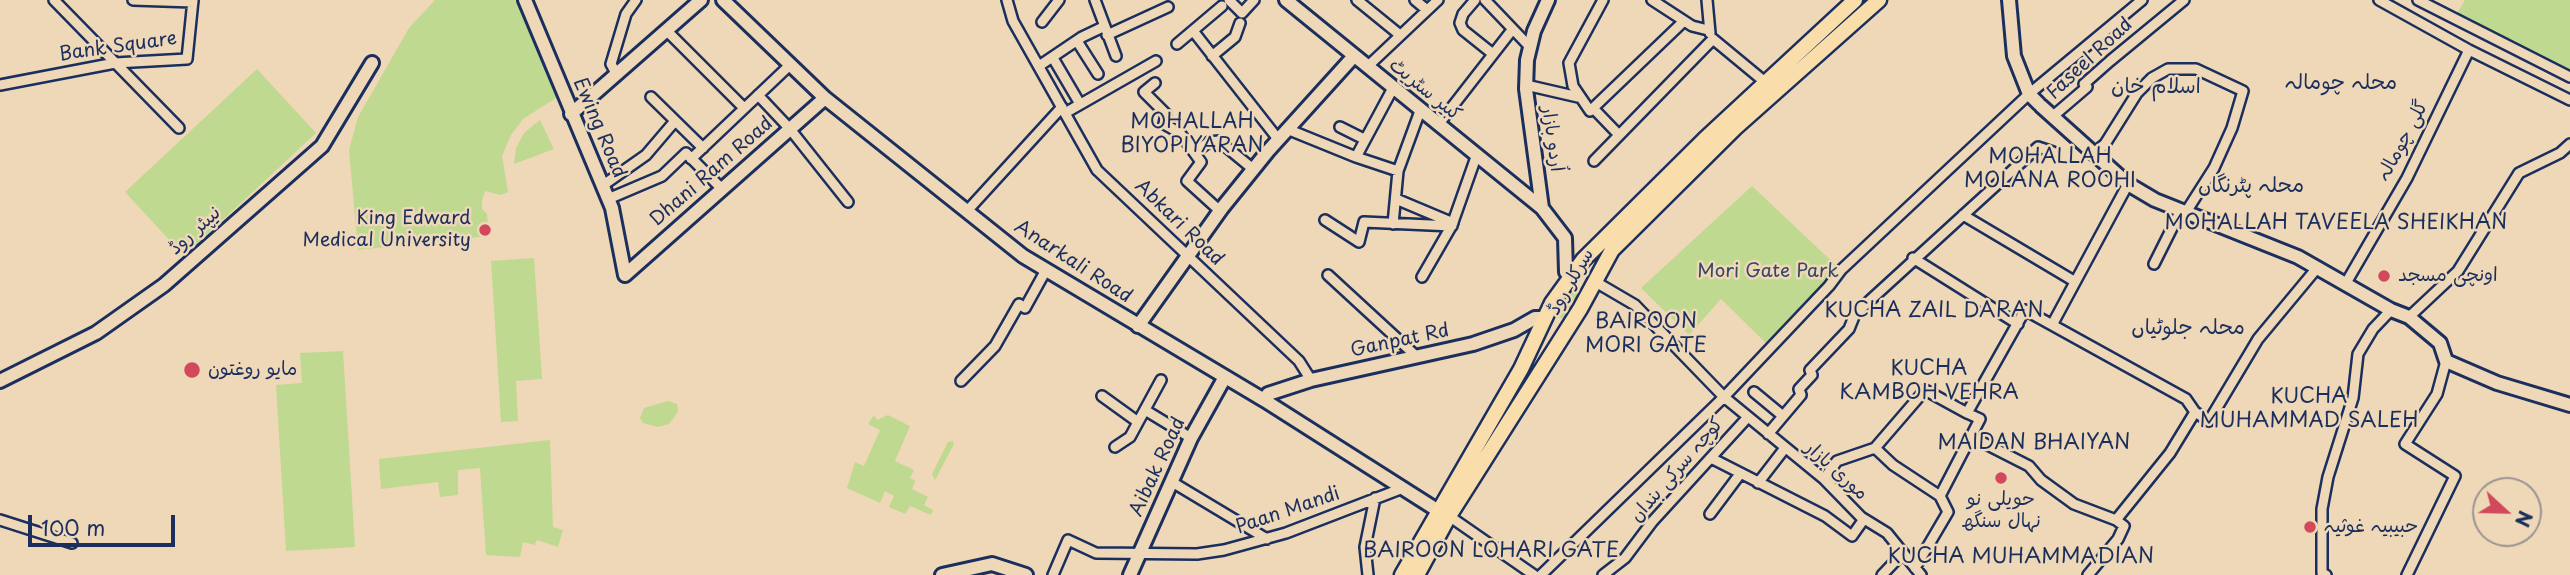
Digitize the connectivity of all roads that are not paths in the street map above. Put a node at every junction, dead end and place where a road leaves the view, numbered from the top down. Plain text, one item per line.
1 (54, 0) edge
2 (133, 0) edge
3 (525, 0) edge
4 (636, 0) edge
5 (701, 0) edge
6 (723, 0) edge
7 (1007, 0) edge
8 (1059, 0) edge
9 (1095, 0) edge
10 (1254, 0) edge
11 (1286, 0) edge
12 (1357, 0) edge
13 (1415, 0) edge
14 (1438, 0) edge
15 (1475, 0) edge
16 (1485, 0) edge
17 (1548, 0) edge
18 (1603, 0) edge
19 (1652, 0) edge
20 (1707, 0) edge
21 (1855, 0) edge
22 (1879, 0) edge
23 (2009, 0) edge
24 (2143, 0) edge
25 (2184, 0) edge
26 (2379, 0) edge
27 (2418, 0) edge
28 (193, 1) edge
29 (1226, 3) edge
30 (1168, 6) dead end
31 (1427, 10) junction
32 (1684, 21) junction
33 (1042, 22) dead end
34 (1240, 23) dead end
35 (1511, 30) junction
36 (667, 31) junction
37 (1105, 31) junction
38 (1194, 32) junction
39 (1710, 35) junction
40 (1401, 36) junction
41 (1077, 41) junction
42 (1177, 44) dead end
43 (1530, 47) junction
44 (2469, 50) junction
45 (1493, 54) junction
46 (1116, 56) dead end
47 (1212, 56) junction
48 (1354, 56) junction
49 (1053, 58) junction
50 (1156, 61) dead end
51 (115, 63) junction
52 (372, 63) dead end
53 (791, 64) junction
54 (1039, 66) junction
55 (1367, 67) junction
56 (1098, 74) dead end
57 (617, 75) junction
58 (2570, 77) edge
59 (1765, 82) junction
60 (1155, 83) dead end
61 (0, 85) edge
62 (1526, 85) junction
63 (1393, 88) junction
64 (2029, 94) junction
65 (758, 95) junction
66 (650, 97) dead end
67 (1578, 97) junction
68 (825, 98) junction
69 (2570, 100) edge
70 (1080, 104) junction
71 (744, 108) junction
72 (1593, 108) junction
73 (1063, 110) junction
74 (1420, 111) junction
75 (571, 114) junction
76 (2052, 117) junction
77 (675, 121) junction
78 (1437, 125) junction
79 (1340, 127) dead end
80 (179, 128) dead end
81 (790, 129) junction
82 (1287, 129) junction
83 (1619, 135) junction
84 (1278, 139) junction
85 (1364, 139) junction
86 (2570, 144) edge
87 (703, 148) junction
88 (1195, 152) junction
89 (2053, 152) dead end
90 (2093, 154) junction
91 (1356, 157) junction
92 (1476, 157) junction
93 (691, 159) junction
94 (1594, 160) dead end
95 (1253, 169) junction
96 (1398, 171) junction
97 (2128, 184) junction
98 (602, 186) junction
99 (722, 189) junction
100 (1396, 199) junction
101 (608, 200) junction
102 (848, 202) dead end
103 (1542, 208) junction
104 (967, 211) junction
105 (1220, 211) junction
106 (2183, 211) junction
107 (1963, 215) junction
108 (1325, 220) dead end
109 (1393, 223) junction
110 (1452, 224) junction
111 (1189, 257) junction
112 (1913, 258) junction
113 (2154, 264) dead end
114 (2317, 268) junction
115 (1046, 270) junction
116 (625, 275) joint
117 (1328, 275) dead end
118 (1422, 277) dead end
119 (1570, 277) junction
120 (2074, 281) junction
121 (2346, 283) junction
122 (1592, 285) junction
123 (2390, 310) junction
124 (2409, 317) junction
125 (1545, 318) junction
126 (2018, 324) junction
127 (2052, 325) junction
128 (1138, 326) junction
129 (1569, 326) junction
130 (1416, 356) junction
131 (2446, 361) junction
132 (1225, 377) junction
133 (1161, 380) dead end
134 (1311, 380) junction
135 (0, 381) edge
136 (961, 381) dead end
137 (1754, 392) dead end
138 (1102, 396) dead end
139 (1724, 397) junction
140 (1264, 400) junction
141 (2570, 405) edge
142 (1144, 410) junction
143 (2195, 412) junction
144 (1967, 413) junction
145 (1783, 416) junction
146 (1748, 417) junction
147 (1138, 422) junction
148 (1768, 434) junction
149 (1969, 436) junction
150 (1191, 438) junction
151 (1115, 447) dead end
152 (1875, 447) junction
153 (1785, 448) junction
154 (1711, 458) junction
155 (1740, 474) junction
156 (1824, 479) junction
157 (1172, 482) junction
158 (1758, 483) junction
159 (1403, 488) junction
160 (1940, 496) junction
161 (1375, 498) junction
162 (1443, 513) junction
163 (1710, 514) dead end
164 (1864, 519) junction
165 (0, 520) edge
166 (2116, 520) junction
167 (1267, 539) junction
168 (72, 543) dead end
169 (1903, 553) junction
170 (1139, 554) junction
171 (1918, 571) edge
172 (942, 575) edge
173 (1026, 575) edge
174 (1053, 575) edge
175 (1130, 575) edge
176 (1368, 575) edge
177 (1402, 575) edge
178 (1417, 575) edge
179 (1534, 575) edge
180 (1541, 575) edge
181 (1604, 575) edge
182 (1882, 575) edge
183 (2088, 575) edge
184 (2326, 575) edge
185 (2407, 575) edge

1 - 51 street
2 - 28 street
3 - 75 street, Ewing Road
4 - 57 street
5 - 36 street
6 - 53 street, Anarkali Road
7 - 54 street, Abkari Road
8 - 33 street
9 - 37 street
10 - 29 street
11 - 48 street, کبیر سٹریٹ
12 - 40 street
13 - 31 street
14 - 31 street
15 - 45 street
16 - 35 street
17 - 43 street, اُردو بازار
18 - 67 street
19 - 32 street
20 - 39 street
21 - 59 main road, سرکلر روڈ
22 - 122 main road, سرکلر روڈ
23 - 64 street
24 - 64 street
25 - 76 street, Faseel Road
26 - 44 street
27 - 58 street
28 - 51 street, Bank Square
29 - 38 street
30 - 37 street
31 - 40 street
32 - 39 street
32 - 72 street
34 - 47 street
35 - 43 street
35 - 45 street
36 - 57 street
36 - 71 street
37 - 41 street
37 - 46 street
38 - 42 street
38 - 47 street
39 - 59 street
39 - 83 street
40 - 55 street
41 - 49 street
41 - 56 street
43 - 62 street, اُردو بازار
44 - 69 street
44 - 121 street, گلی چومالہ
45 - 78 street
47 - 84 street
48 - 55 street, کبیر سٹریٹ
48 - 82 street
49 - 54 street
49 - 70 street
50 - 70 street
51 - 61 street, Bank Square
51 - 80 street
52 - 135 street, نیپئر روڈ
53 - 65 street
53 - 68 street, Anarkali Road
54 - 73 street, Abkari Road
55 - 63 street, کبیر سٹریٹ
57 - 75 street
59 - 119 main road, سرکلر روڈ
60 - 88 street
62 - 67 street
62 - 103 street, اُردو بازار
63 - 74 street, کبیر سٹریٹ
63 - 85 street
64 - 76 street
64 - 139 street
65 - 71 street
65 - 81 street
66 - 77 street
67 - 72 street
68 - 81 street, Dhani Ram Road
68 - 104 street, Anarkali Road
70 - 73 street
71 - 87 street
72 - 83 street
73 - 104 street
73 - 111 street, Abkari Road
74 - 78 street, کبیر سٹریٹ
74 - 96 street
75 - 98 street, Ewing Road
76 - 90 street
77 - 87 street
77 - 98 street
78 - 92 street, کبیر سٹریٹ
79 - 85 street
81 - 99 street, Dhani Ram Road
81 - 102 street
82 - 84 street
82 - 91 street
83 - 94 street
84 - 95 street
85 - 91 street
86 - 124 street
87 - 93 street
88 - 95 street
88 - 105 street
89 - 107 street
90 - 97 street
90 - 106 street
91 - 96 street
92 - 103 street, کبیر سٹریٹ
92 - 110 street
93 - 99 street
93 - 101 street
95 - 105 street
96 - 100 street
97 - 106 street
97 - 120 street
98 - 101 street, Ewing Road
99 - 116 street, Dhani Ram Road
100 - 109 street
100 - 110 street
101 - 116 street, Ewing Road
103 - 119 street
104 - 115 street, Anarkali Road
105 - 111 street
106 - 113 street
106 - 114 street
107 - 112 street
107 - 120 street
108 - 109 street
109 - 110 street
110 - 118 street
111 - 128 street
111 - 134 street, Abkari Road
112 - 126 street
112 - 145 street
114 - 121 street
114 - 143 street
115 - 128 street, Anarkali Road
115 - 136 street
117 - 130 street
119 - 122 main road
119 - 125 main road, سرکلر روڈ
120 - 127 street
121 - 123 street
122 - 129 main road, سرکلر روڈ
122 - 139 street, موری بازار
123 - 124 street
123 - 184 street
124 - 131 street
125 - 129 main road
125 - 130 street, Ganpat Rd
125 - 162 main road, سرکلر روڈ
126 - 127 street
126 - 144 street
127 - 143 street
128 - 132 street, Anarkali Road
129 - 162 main road, سرکلر روڈ
130 - 134 street, Ganpat Rd
131 - 141 street
131 - 185 street
132 - 140 street, Anarkali Road
132 - 150 street, Aibak Road
133 - 142 street
134 - 140 street, Ganpat Rd
137 - 145 street
138 - 147 street
139 - 146 street, موری بازار
139 - 180 street
140 - 159 street, Anarkali Road
142 - 147 street
142 - 150 street
143 - 166 street
144 - 149 street
144 - 152 street
145 - 148 street
146 - 148 street, موری بازار
146 - 154 street, کوچہ سرکی بنداں
147 - 151 street
148 - 153 street, موری بازار
149 - 160 street
149 - 166 street
150 - 157 street, Aibak Road
152 - 156 street
152 - 160 street
153 - 156 street, موری بازار
153 - 158 street
154 - 155 street
154 - 181 street, کوچہ سرکی بنداں
155 - 158 street
155 - 163 street
156 - 164 street, موری بازار
157 - 167 street
157 - 170 street, Aibak Road
158 - 164 street
159 - 161 street, Paan Mandi
159 - 162 street, Anarkali Road
160 - 171 street
161 - 167 street, Paan Mandi
161 - 176 street
162 - 177 main road, سرکلر روڈ
162 - 178 main road, سرکلر روڈ
162 - 179 street
164 - 169 street, موری بازار
165 - 168 street
166 - 183 street
167 - 170 street, Paan Mandi
169 - 171 street, موری بازار
169 - 182 street
170 - 174 street, Paan Mandi
170 - 175 street, Aibak Road
172 - 173 street

